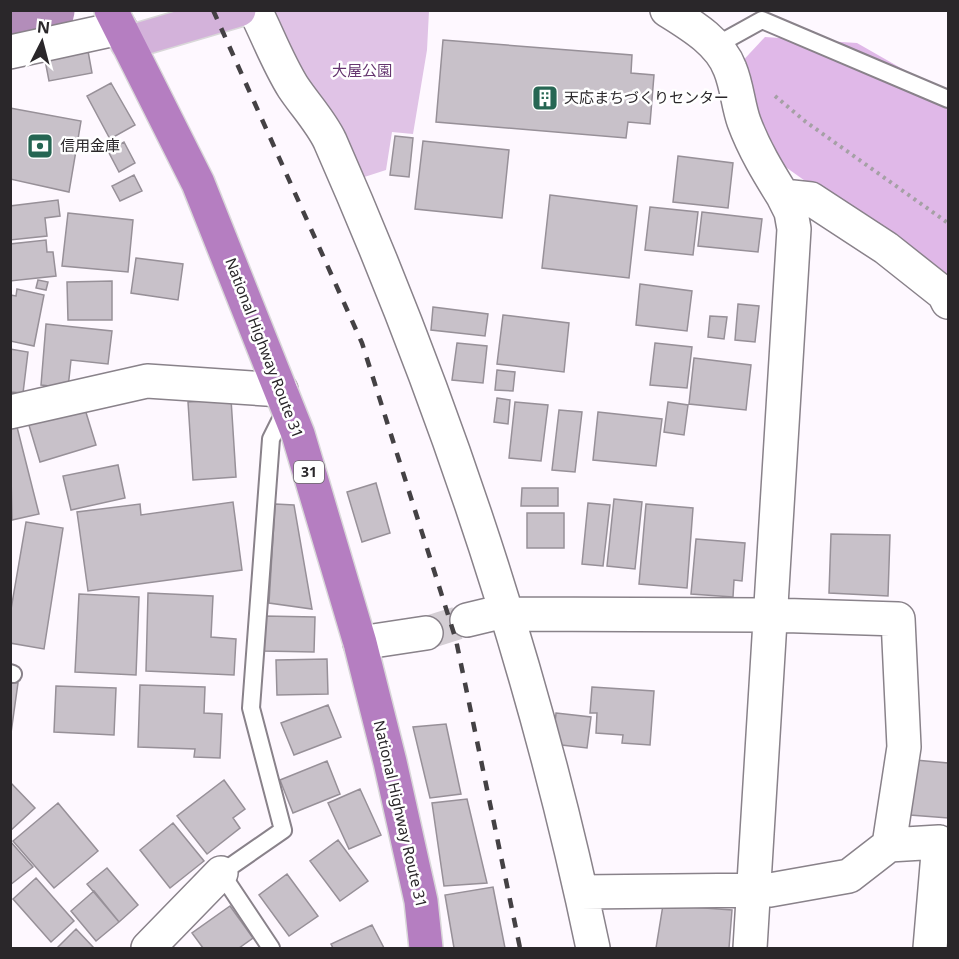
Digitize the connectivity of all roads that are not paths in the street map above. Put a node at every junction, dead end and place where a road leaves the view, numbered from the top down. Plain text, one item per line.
1 (238, 10) edge
2 (255, 10) edge
3 (667, 10) edge
4 (118, 26) edge
5 (715, 46) junction
6 (10, 52) edge
7 (948, 99) edge
8 (783, 196) junction
9 (948, 302) edge
10 (284, 399) junction
11 (10, 411) edge
12 (507, 614) junction
13 (770, 615) junction
14 (467, 620) tunnel mouth
15 (426, 633) tunnel mouth
16 (360, 643) junction
17 (889, 845) junction
18 (944, 845) edge
19 (220, 873) junction
20 (753, 891) junction
21 (581, 892) junction
22 (148, 948) edge
23 (271, 948) edge
24 (426, 948) edge
25 (593, 948) edge
26 (750, 948) edge
27 (930, 948) edge

1 - 4 main road
2 - 12 street
3 - 5 street
4 - 6 street
4 - 10 highway, National Highway Route 31 / 31
5 - 7 lane
5 - 8 street
8 - 9 street
8 - 13 street
10 - 11 street
10 - 16 highway, National Highway Route 31 / 31
10 - 19 lane
12 - 13 street
12 - 14 street
12 - 21 street
13 - 17 street
13 - 20 street
15 - 16 street
16 - 24 highway, National Highway Route 31 / 31
17 - 18 street
17 - 20 street
18 - 27 street
19 - 22 street
19 - 23 lane
20 - 21 street
20 - 26 street
21 - 25 street

